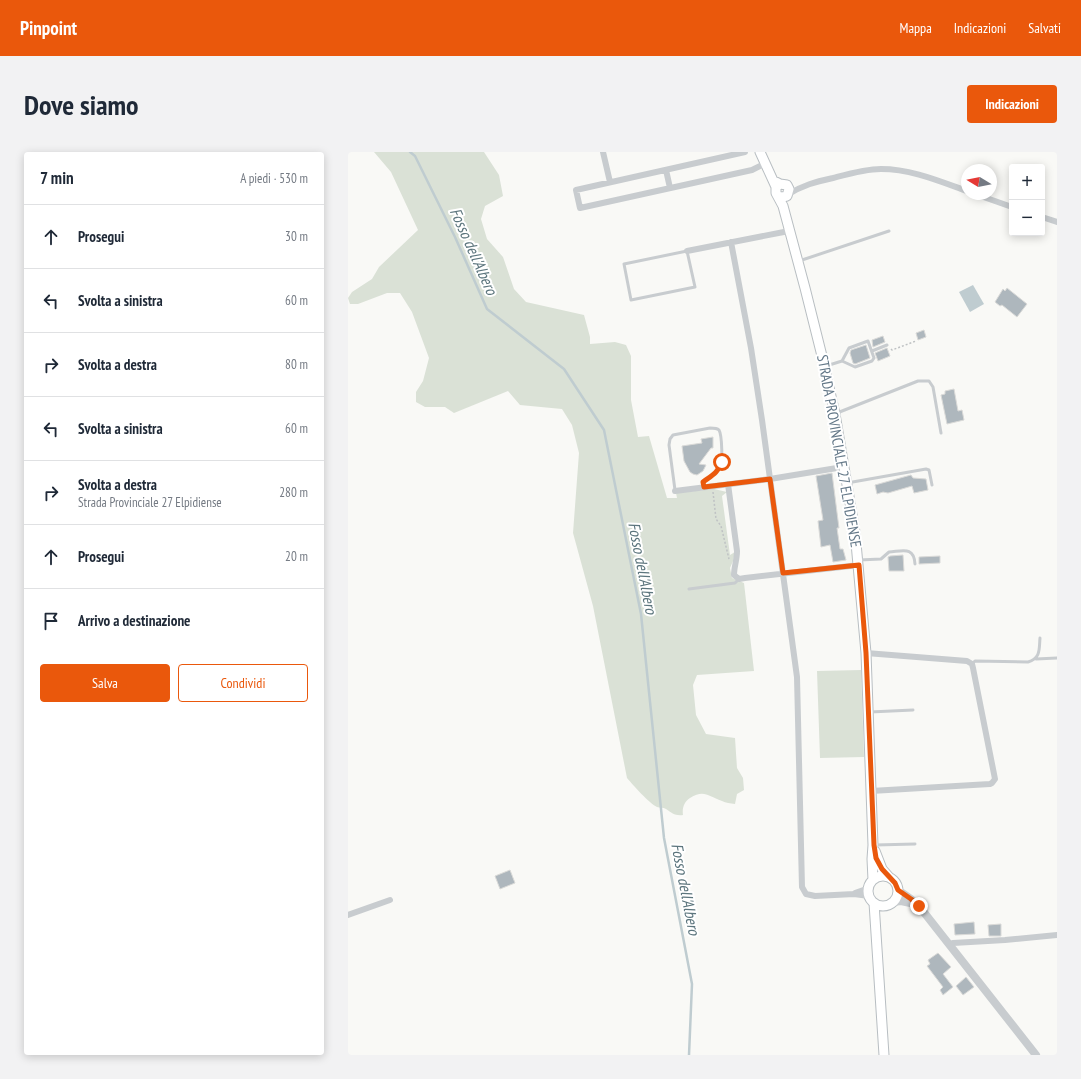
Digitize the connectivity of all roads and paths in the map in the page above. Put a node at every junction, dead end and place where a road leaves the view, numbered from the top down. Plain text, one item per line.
1 (603, 152) edge
2 (745, 152) edge
3 (760, 152) edge
4 (732, 153) edge
5 (766, 163) junction
6 (666, 170) junction
7 (610, 182) junction
8 (800, 187) junction
9 (670, 188) junction
10 (961, 189) edge
11 (780, 191) junction
12 (992, 200) edge
13 (1009, 206) edge
14 (1045, 218) edge
15 (1057, 222) edge
16 (789, 231) junction
17 (889, 231) dead end
18 (731, 242) junction
19 (688, 251) junction
20 (798, 262) junction
21 (916, 341) dead end
22 (887, 345) joint
23 (872, 351) junction
24 (842, 361) junction
25 (824, 366) junction
26 (835, 414) junction
27 (941, 433) dead end
28 (843, 467) junction
29 (770, 479) junction
30 (847, 483) junction
31 (728, 484) junction
32 (932, 485) dead end
33 (704, 487) junction
34 (675, 491) joint
35 (713, 492) dead end
36 (859, 562) junction
37 (730, 564) dead end
38 (915, 564) dead end
39 (783, 573) junction
40 (739, 578) junction
41 (689, 589) dead end
42 (1040, 638) dead end
43 (866, 653) junction
44 (1057, 658) edge
45 (1036, 659) junction
46 (972, 664) junction
47 (913, 710) dead end
48 (868, 712) junction
49 (871, 791) junction
50 (914, 844) dead end
51 (874, 845) junction
52 (889, 877) junction
53 (898, 890) junction
54 (871, 892) junction
55 (390, 900) dead end
56 (890, 904) junction
57 (919, 906) junction
58 (348, 915) edge
59 (875, 920) junction
60 (1057, 935) edge
61 (949, 945) junction
62 (884, 1055) edge
63 (1036, 1055) edge

1 - 7 street
2 - 4 street
3 - 5 main road, STRADA PROVINCIALE 27 ELPIDIENSE
4 - 6 street
5 - 9 street
5 - 11 main road, STRADA PROVINCIALE 27 ELPIDIENSE
6 - 7 street
6 - 9 street
7 - 9 street
8 - 10 street
8 - 11 street
8 - 11 street
11 - 16 main road, STRADA PROVINCIALE 27 ELPIDIENSE
12 - 13 street
14 - 15 street
16 - 18 street
16 - 20 main road, STRADA PROVINCIALE 27 ELPIDIENSE
17 - 20 lane
18 - 19 street
18 - 29 street
19 - 19 lane
20 - 25 main road, STRADA PROVINCIALE 27 ELPIDIENSE
21 - 22 path
22 - 23 lane
23 - 24 lane
23 - 24 lane
24 - 25 lane
25 - 26 main road, STRADA PROVINCIALE 27 ELPIDIENSE
26 - 27 lane
26 - 28 main road, STRADA PROVINCIALE 27 ELPIDIENSE
28 - 29 street
28 - 30 main road, STRADA PROVINCIALE 27 ELPIDIENSE
29 - 31 street
29 - 39 street
30 - 32 lane
30 - 36 main road, STRADA PROVINCIALE 27 ELPIDIENSE
31 - 33 street
31 - 40 street
33 - 34 street
33 - 34 lane
35 - 37 path
36 - 38 lane
36 - 39 street
36 - 43 main road, STRADA PROVINCIALE 27 ELPIDIENSE
39 - 40 street
39 - 54 street
40 - 41 lane
42 - 45 lane
43 - 46 street
43 - 48 main road, STRADA PROVINCIALE 27 ELPIDIENSE
44 - 45 lane
45 - 46 lane
46 - 49 street
47 - 48 lane
48 - 49 main road, STRADA PROVINCIALE 27 ELPIDIENSE
49 - 51 main road, STRADA PROVINCIALE 27 ELPIDIENSE
50 - 51 lane
51 - 52 main road, STRADA PROVINCIALE 27 ELPIDIENSE
51 - 54 main road, STRADA PROVINCIALE 27 ELPIDIENSE
52 - 53 main road, STRADA PROVINCIALE 27 ELPIDIENSE
52 - 54 main road
53 - 56 main road
53 - 57 street
54 - 56 main road
54 - 59 main road, STRADA PROVINCIALE 27 ELPIDIENSE
55 - 58 street
56 - 57 street
56 - 59 main road
57 - 61 street
59 - 62 main road, STRADA PROVINCIALE 27 ELPIDIENSE
60 - 61 street
61 - 63 street

